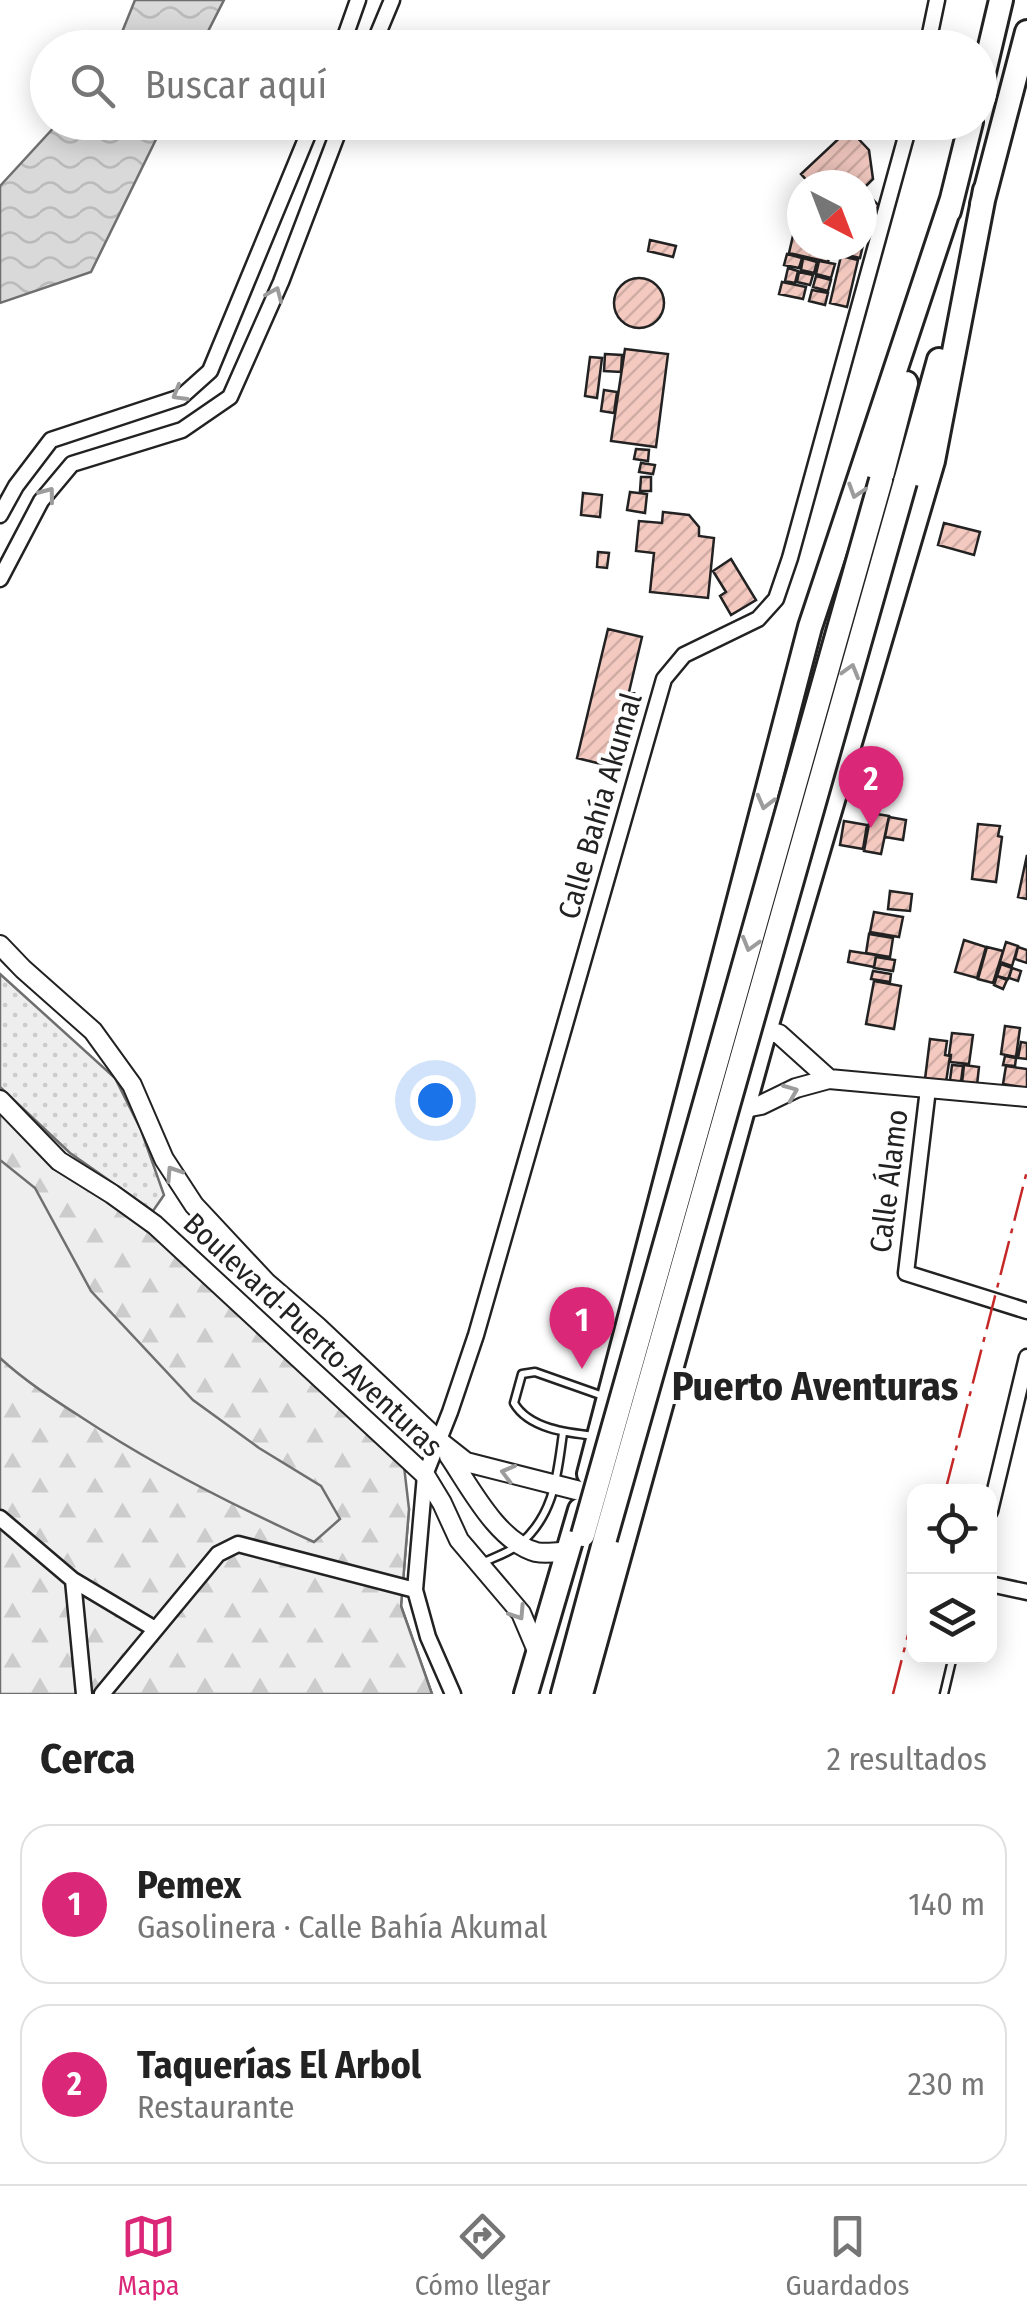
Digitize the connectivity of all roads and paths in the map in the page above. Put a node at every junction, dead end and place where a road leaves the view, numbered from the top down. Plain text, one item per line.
1 (358, 0) edge
2 (392, 0) edge
3 (937, 0) edge
4 (1001, 0) edge
5 (347, 30) edge
6 (380, 30) edge
7 (930, 30) edge
8 (994, 30) edge
9 (1027, 32) edge
10 (305, 140) edge
11 (335, 140) edge
12 (905, 140) edge
13 (967, 140) edge
14 (300, 153) junction
15 (327, 161) junction
16 (986, 190) junction
17 (952, 199) junction
18 (0, 514) edge
19 (0, 579) edge
20 (0, 944) edge
21 (766, 1030) junction
22 (705, 1031) junction
23 (829, 1079) junction
24 (690, 1084) junction
25 (928, 1089) junction
26 (1027, 1096) edge
27 (0, 1100) edge
28 (744, 1108) junction
29 (1027, 1312) edge
30 (1027, 1357) edge
31 (609, 1398) junction
32 (563, 1433) junction
33 (599, 1436) junction
34 (438, 1440) junction
35 (425, 1475) junction
36 (996, 1484) edge
37 (556, 1485) junction
38 (584, 1492) junction
39 (0, 1518) edge
40 (586, 1542) junction
41 (518, 1545) junction
42 (480, 1564) junction
43 (73, 1580) junction
44 (997, 1586) edge
45 (416, 1590) junction
46 (1027, 1592) edge
47 (155, 1630) junction
48 (538, 1653) junction
49 (951, 1664) edge
50 (84, 1694) edge
51 (102, 1694) edge
52 (453, 1694) edge
53 (526, 1694) edge
54 (537, 1694) edge
55 (563, 1694) edge
56 (581, 1694) edge
57 (944, 1694) edge

1 - 5 street
2 - 6 street
3 - 7 street
4 - 8 highway
9 - 16 highway
10 - 14 street
11 - 15 street
12 - 34 street, Calle Bahía Akumal
13 - 17 highway
14 - 15 street
14 -> 18 street
19 -> 15 street
16 - 21 highway
40 -> 16 highway, bridge
17 -> 22 highway
17 -> 40 highway, bridge
34 -> 20 street, Boulevard Puerto Aventuras
21 - 22 street
21 - 23 street
21 - 28 highway
22 - 24 highway
23 - 25 street
28 -> 23 street
24 - 28 street
24 - 31 highway
25 - 26 street
25 - 29 street, Calle Álamo
27 - 35 street, Boulevard Puerto Aventuras
28 - 56 highway
30 - 36 street
31 - 32 lane
31 - 33 highway
32 - 33 lane
32 - 37 lane
33 - 38 highway
34 - 35 street, Calle Bahía Akumal
37 -> 34 street, Boulevard Puerto Aventuras
34 - 41 street, Boulevard Puerto Aventuras
35 - 42 street, Boulevard Puerto Aventuras
35 - 45 street, Calle Bahía Akumal
37 - 38 street, Boulevard Puerto Aventuras
37 - 41 lane
38 - 40 highway
39 - 43 street
40 - 41 street
40 - 48 highway
40 - 54 highway
40 - 55 highway
41 - 42 lane
42 -> 48 street, Boulevard Puerto Aventuras
43 - 47 street
43 - 50 street
44 - 46 street
45 - 47 street
45 - 52 street, Calle Bahía Akumal
47 - 51 street
48 - 53 highway
49 - 57 lane

